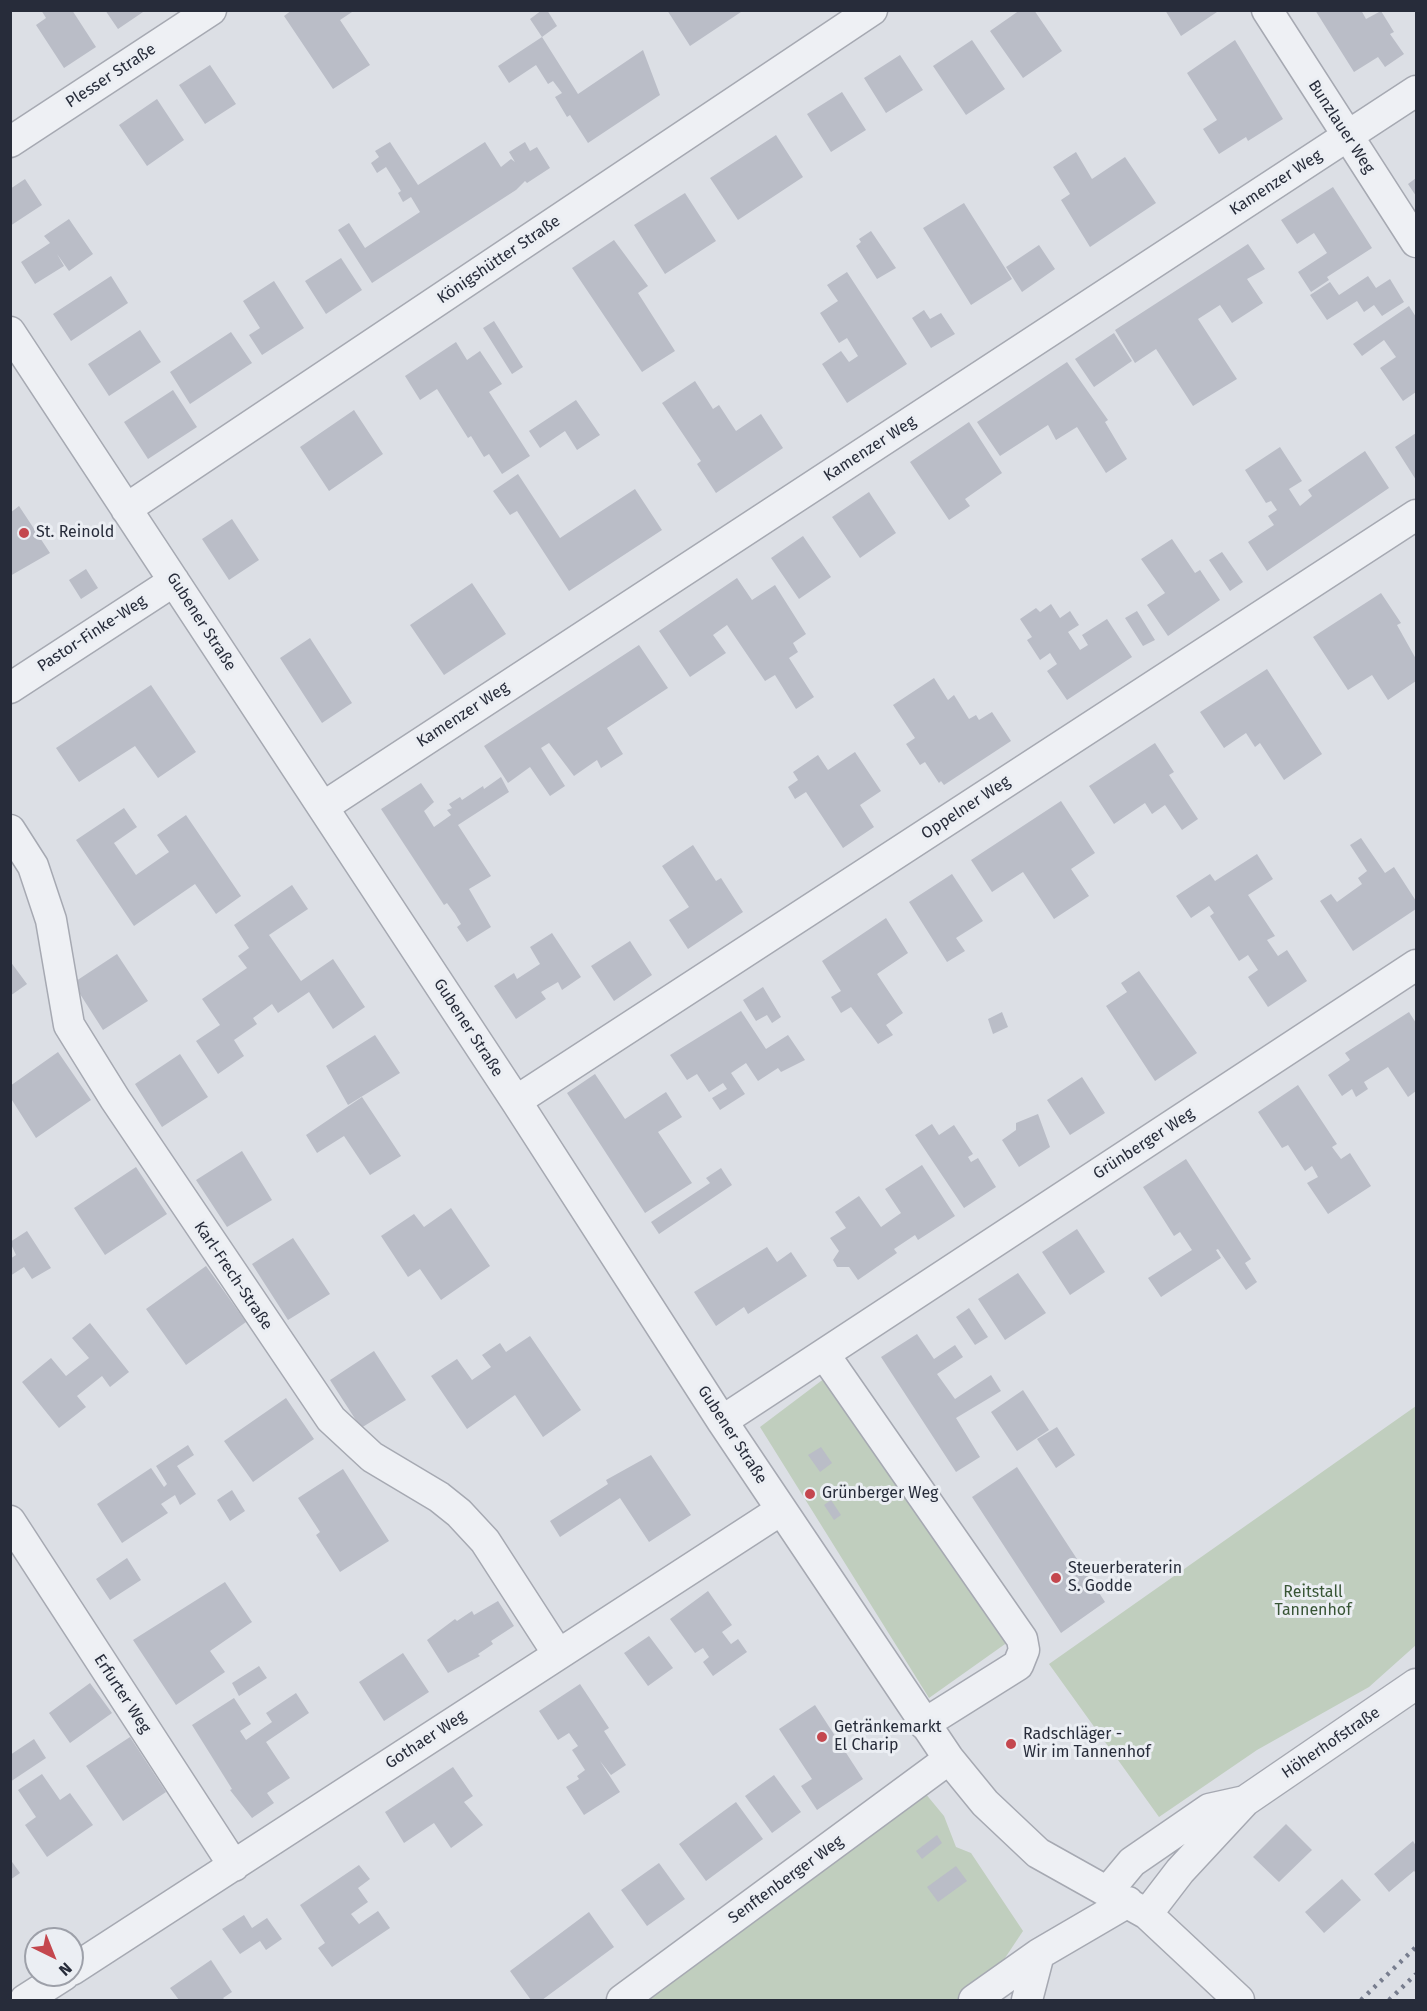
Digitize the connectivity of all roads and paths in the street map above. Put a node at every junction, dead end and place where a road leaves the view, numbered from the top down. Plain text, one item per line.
1 (211, 10) edge
2 (872, 10) edge
3 (1267, 10) edge
4 (1412, 103) edge
5 (1347, 136) junction
6 (10, 142) edge
7 (1416, 242) edge
8 (10, 332) edge
9 (126, 509) junction
10 (1416, 515) edge
11 (174, 581) junction
12 (10, 688) edge
13 (323, 807) junction
14 (10, 830) edge
15 (1416, 965) edge
16 (516, 1101) junction
17 (824, 1354) junction
18 (722, 1421) junction
19 (781, 1510) junction
20 (10, 1521) edge
21 (558, 1654) junction
22 (1416, 1684) edge
23 (924, 1724) junction
24 (949, 1759) junction
25 (1245, 1801) junction
26 (234, 1866) junction
27 (1127, 1902) junction
28 (1039, 1954) junction
29 (84, 1962) edge
30 (46, 1987) edge
31 (25, 2001) edge
32 (622, 2001) edge
33 (974, 2001) edge
34 (1027, 2001) edge
35 (1239, 2001) edge

1 - 6 street, Plesser Straße
2 - 9 street, Königshütter Straße
3 - 5 street, Bunzlauer Weg
4 - 5 street, Kamenzer Weg
5 - 7 street, Bunzlauer Weg
5 - 13 street, Kamenzer Weg
8 - 9 street, Gubener Straße
9 - 11 street, Gubener Straße
10 - 16 street, Oppelner Weg
11 - 12 street, Pastor-Finke-Weg
11 - 13 street, Gubener Straße
13 - 16 street, Gubener Straße
14 - 21 street, Karl-Frech-Straße
15 - 17 street, Grünberger Weg
16 - 18 street, Gubener Straße
17 - 18 street, Grünberger Weg
17 - 23 street
18 - 19 street, Gubener Straße
19 - 21 street, Gothaer Weg
19 - 23 street, Gubener Straße
20 - 26 street, Erfurter Weg
21 - 26 street, Gothaer Weg
22 - 25 street, Höherhofstraße
23 - 24 street, Gubener Straße
24 - 27 street, Gubener Straße
24 - 32 street, Senftenberger Weg
25 - 27 street, Höherhofstraße
25 - 27 street, Höherhofstraße
26 - 29 street, Gothaer Weg
27 - 28 street, Höherhofstraße
27 - 35 street, Gubener Straße
28 - 33 street, Höherhofstraße
28 - 34 street
30 - 31 street

